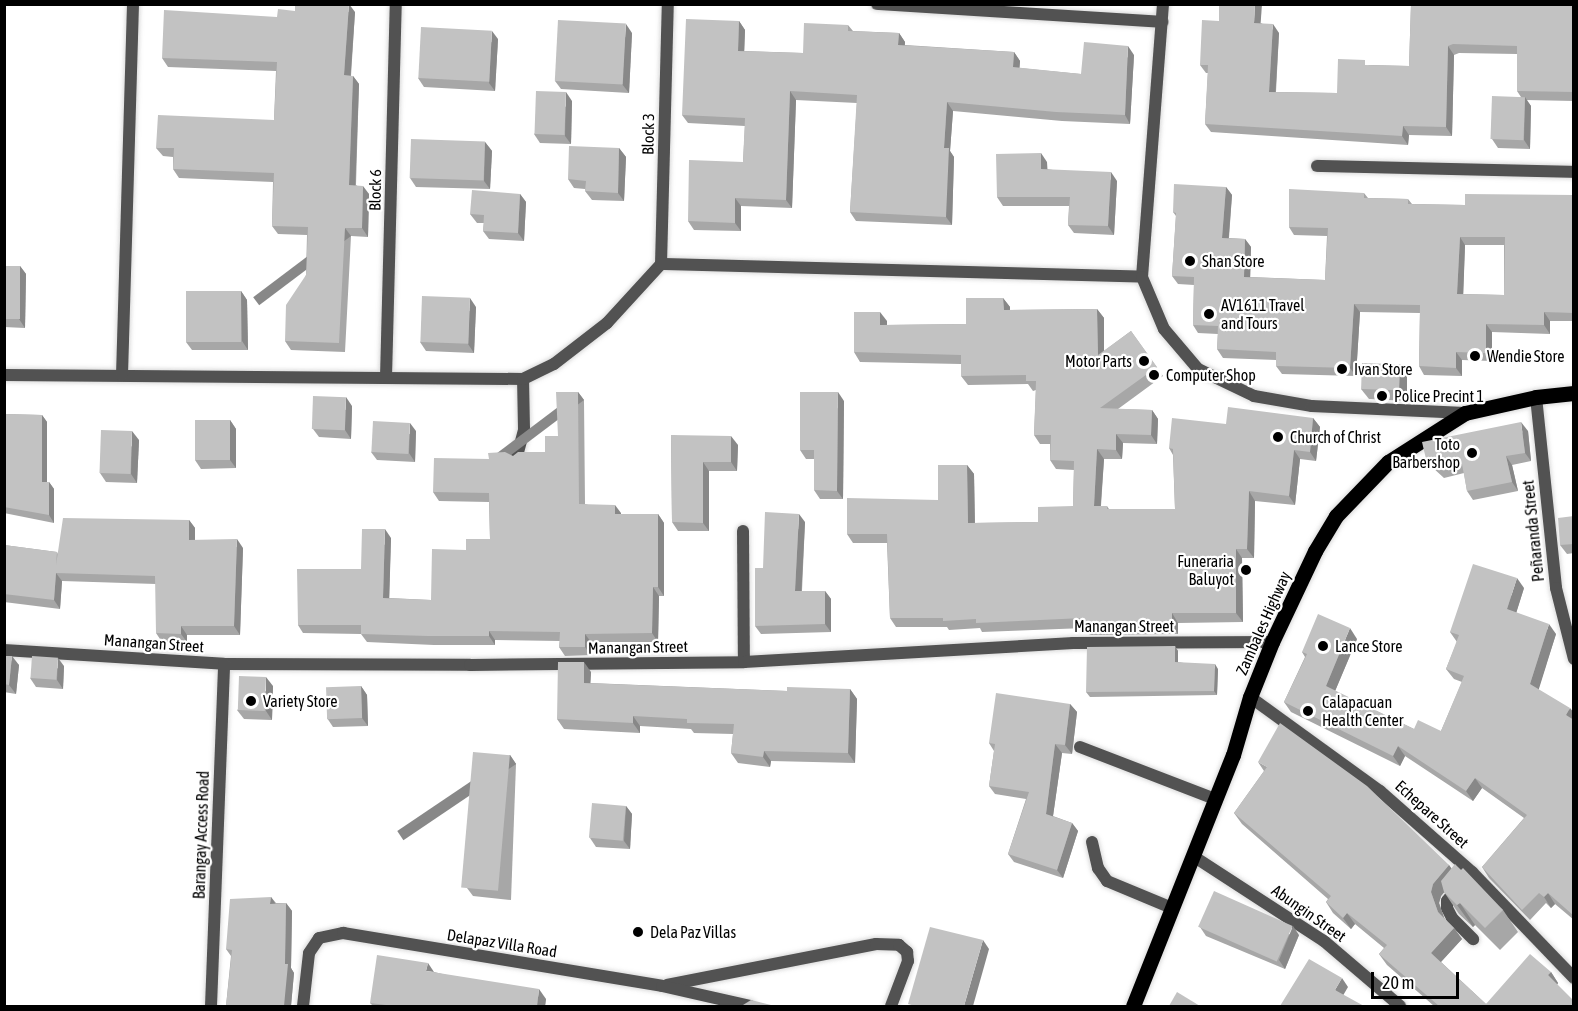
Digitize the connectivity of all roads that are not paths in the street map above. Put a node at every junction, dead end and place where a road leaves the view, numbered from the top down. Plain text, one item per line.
1 (133, 4) edge
2 (396, 4) edge
3 (668, 4) edge
4 (877, 4) edge
5 (1163, 4) edge
6 (1162, 22) junction
7 (1317, 166) dead end
8 (1574, 172) edge
9 (661, 264) junction
10 (1142, 277) junction
11 (4, 375) edge
12 (122, 375) junction
13 (386, 377) junction
14 (523, 379) junction
15 (1574, 393) edge
16 (1536, 397) junction
17 (1465, 413) junction
18 (517, 456) edge
19 (743, 531) dead end
20 (1272, 642) junction
21 (4, 650) edge
22 (1574, 659) edge
23 (744, 662) junction
24 (224, 664) junction
25 (1250, 698) junction
26 (1080, 747) dead end
27 (1215, 799) junction
28 (1092, 842) dead end
29 (1193, 856) junction
30 (1472, 872) junction
31 (1172, 908) junction
32 (1473, 939) edge
33 (1574, 978) edge
34 (662, 986) junction
35 (211, 1006) edge
36 (303, 1006) edge
37 (750, 1006) edge
38 (891, 1006) edge
39 (1132, 1006) edge
40 (1400, 1006) edge

1 - 12 street
2 - 13 street, Block 6
3 - 9 street, Block 3
4 - 6 street
5 - 6 street
6 - 10 street
7 - 8 street
9 - 10 street
9 - 14 street
10 - 17 street
11 - 12 street
12 - 13 street
13 - 14 street
14 - 18 street
15 - 16 main road, Zambales Highway
16 - 17 main road, Zambales Highway
16 - 22 street, Peñaranda Street
17 - 20 main road, Zambales Highway
19 - 23 street
20 - 23 street, Manangan Street
20 - 25 main road, Zambales Highway
21 - 24 street, Manangan Street
23 - 24 street, Manangan Street
24 - 35 street, Barangay Access Road
25 - 27 main road, Zambales Highway
25 - 30 street, Echepare Street
26 - 27 street
27 - 29 main road, Zambales Highway
28 - 31 street
29 - 31 main road, Zambales Highway
29 - 40 street, Abungin Street
30 - 32 street
30 - 33 street, Echepare Street
31 - 39 main road, Zambales Highway
34 - 36 street, Delapaz Villa Road
34 - 37 street, Delapaz Villa Road
34 - 38 street

